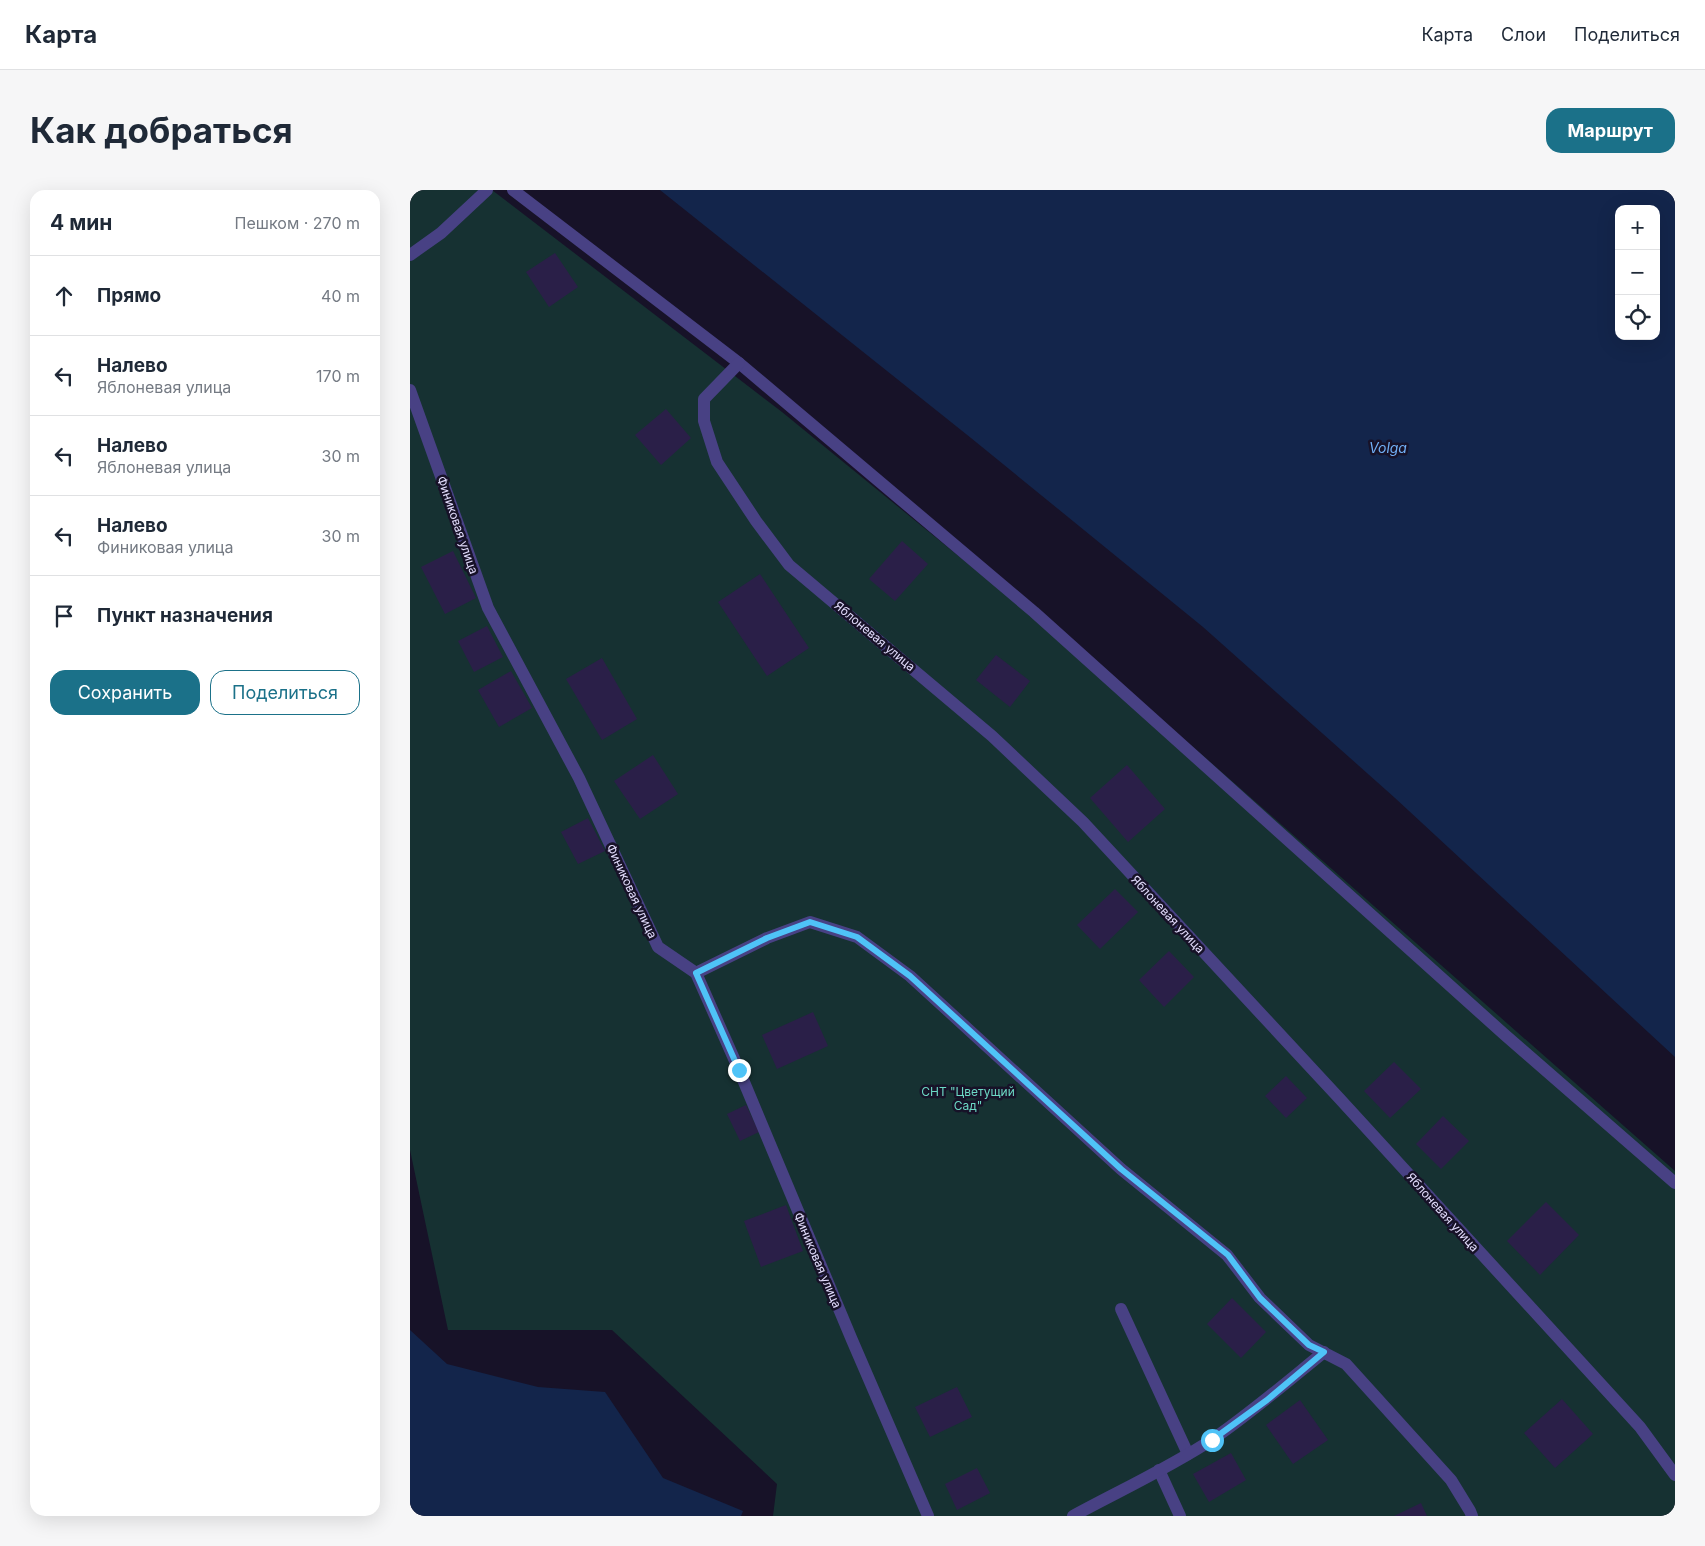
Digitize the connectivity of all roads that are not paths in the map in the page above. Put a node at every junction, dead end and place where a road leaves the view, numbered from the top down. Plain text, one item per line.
1 (486, 190) edge
2 (514, 190) edge
3 (410, 255) edge
4 (739, 363) junction
5 (410, 390) edge
6 (696, 973) junction
7 (1675, 1183) edge
8 (1121, 1309) dead end
9 (1324, 1352) junction
10 (1188, 1454) junction
11 (1159, 1470) junction
12 (1675, 1475) edge
13 (928, 1516) edge
14 (1073, 1516) edge
15 (1180, 1516) edge
16 (1472, 1516) edge

1 - 3 street
2 - 4 street
4 - 7 street
4 - 12 street, Яблоневая улица
5 - 6 street, Финиковая улица
6 - 9 street
6 - 13 street, Финиковая улица
8 - 10 street
9 - 10 street
9 - 16 street
10 - 11 street
11 - 14 street
11 - 15 street

